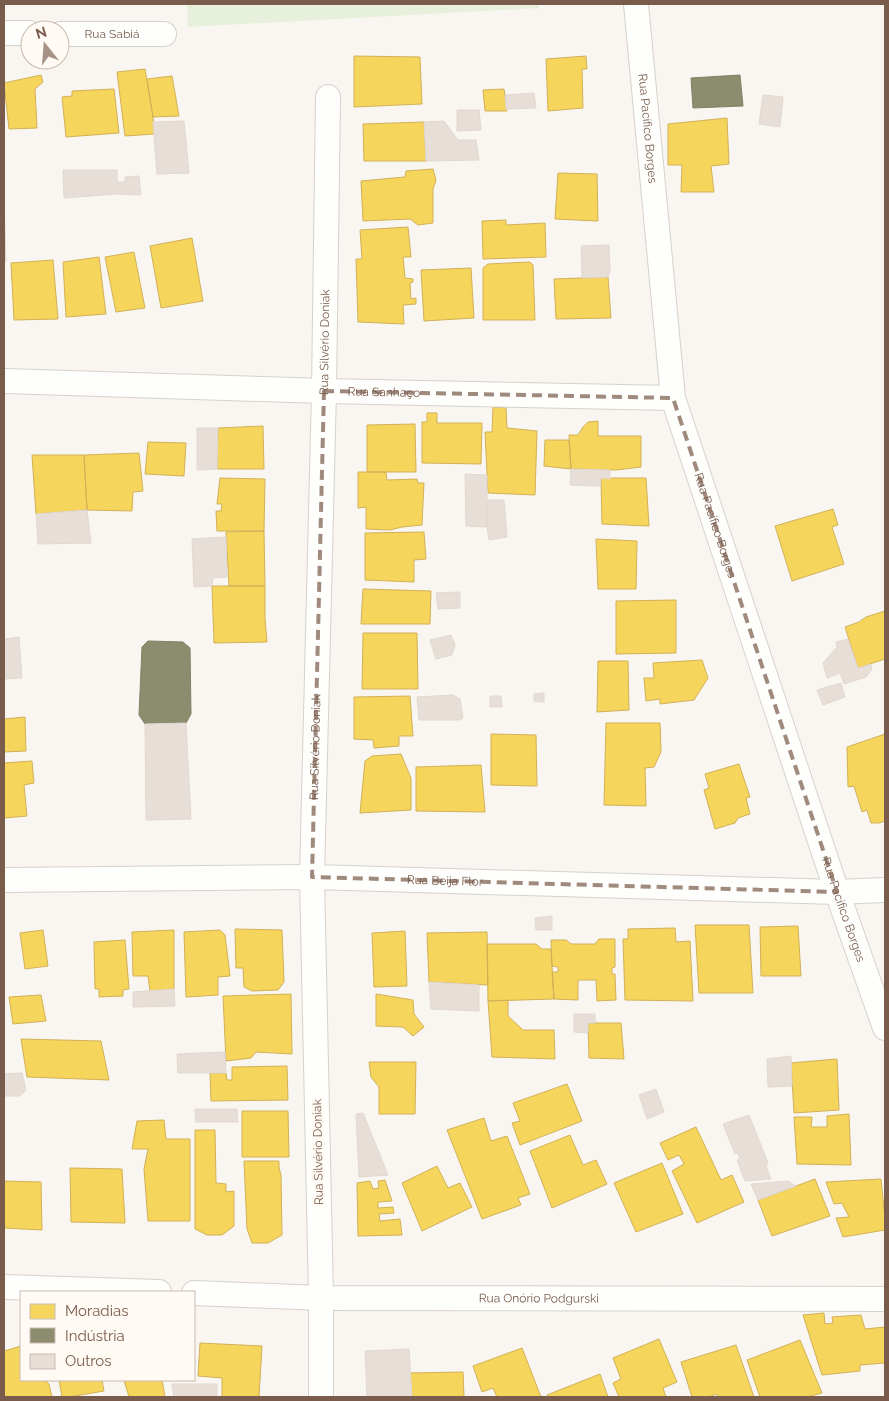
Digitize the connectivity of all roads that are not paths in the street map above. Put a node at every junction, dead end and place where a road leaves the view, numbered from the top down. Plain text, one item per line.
1 (636, 4) edge
2 (4, 33) edge
3 (20, 33) edge
4 (70, 34) edge
5 (164, 34) dead end
6 (328, 97) dead end
7 (4, 381) edge
8 (324, 391) junction
9 (673, 398) junction
10 (312, 877) junction
11 (4, 880) edge
12 (885, 890) edge
13 (837, 892) junction
14 (885, 1028) edge
15 (4, 1287) edge
16 (128, 1291) edge
17 (195, 1293) edge
18 (321, 1298) junction
19 (885, 1299) edge
20 (321, 1397) edge

1 - 9 street, Rua Pacífico Borges
2 - 3 street
4 - 5 street, Rua Sabiá
6 - 8 street, Rua Silvério Doniak
7 - 8 street, Rua Sanhaço
8 - 9 street, Rua Sanhaço
8 - 10 street, Rua Silvério Doniak
9 - 13 street, Rua Pacífico Borges
10 - 11 street, Rua Beija Flor
10 - 13 street, Rua Beija Flor
10 - 18 street, Rua Silvério Doniak
12 - 13 street, Rua Beija Flor
13 - 14 street, Rua Pacífico Borges
15 - 16 street
17 - 18 street, Rua Onório Podgurski
18 - 19 street, Rua Onório Podgurski
18 - 20 street, Rua Silvério Doniak

